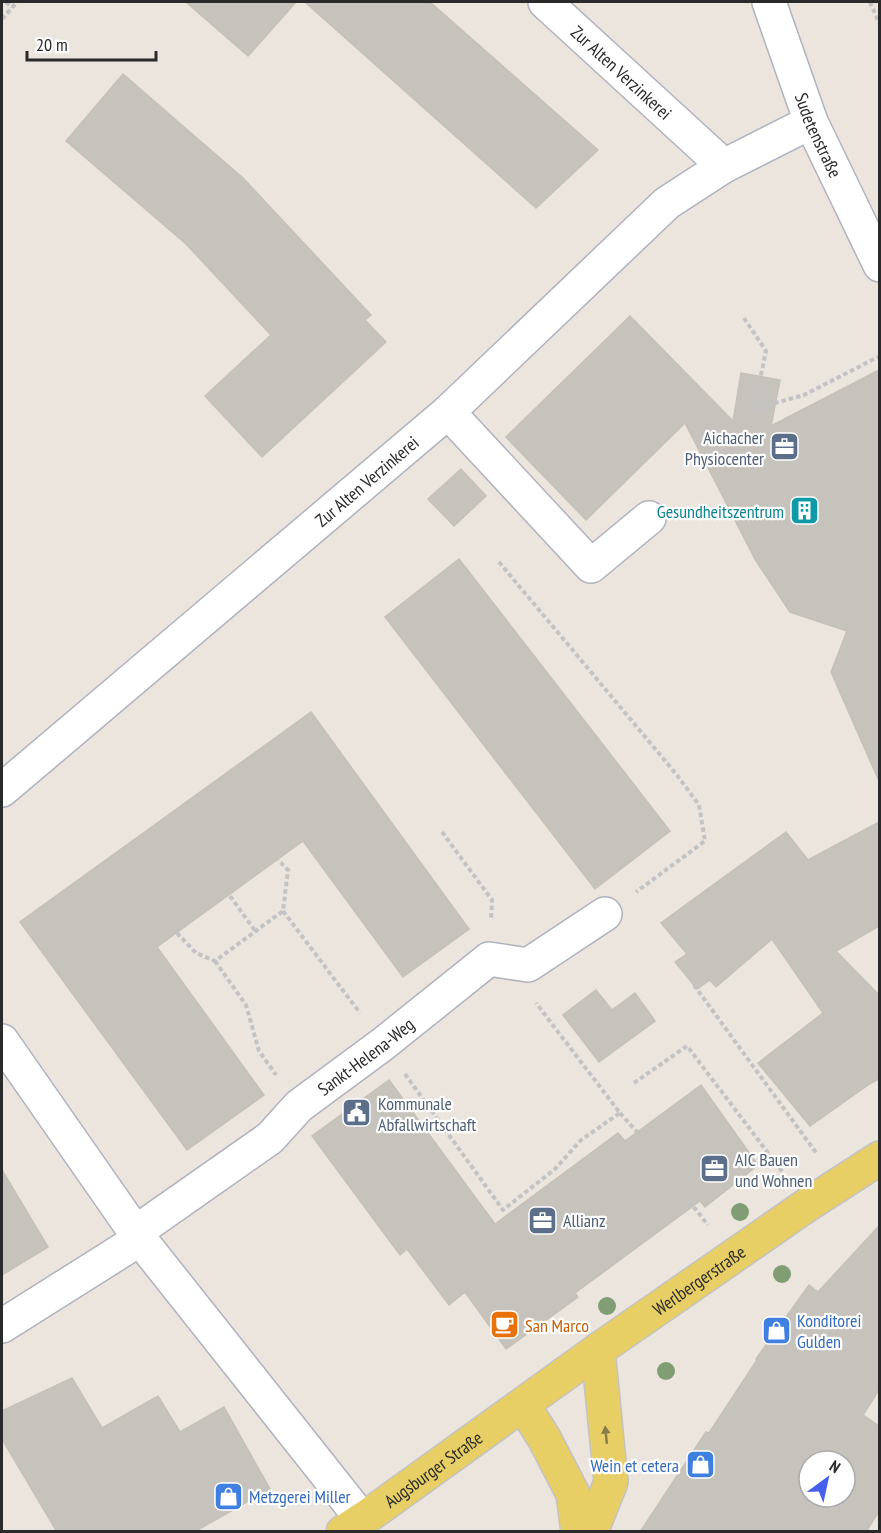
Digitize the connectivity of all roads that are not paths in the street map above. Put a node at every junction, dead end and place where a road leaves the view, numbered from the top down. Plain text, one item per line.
1 (545, 2) edge
2 (769, 2) edge
3 (811, 122) junction
4 (724, 166) junction
5 (879, 265) edge
6 (448, 412) junction
7 (649, 518) dead end
8 (2, 790) edge
9 (605, 914) road end
10 (2, 1041) edge
11 (879, 1158) edge
12 (138, 1235) junction
13 (2, 1326) edge
14 (598, 1350) junction
15 (523, 1405) junction
16 (352, 1525) edge
17 (578, 1532) edge
18 (591, 1532) edge

1 - 4 street, Zur Alten Verzinkerei
2 - 3 street, Sudetenstraße
3 - 4 street, Zur Alten Verzinkerei
3 - 5 street, Sudetenstraße
4 - 6 street, Zur Alten Verzinkerei
6 - 7 street
6 - 8 street, Zur Alten Verzinkerei
9 - 12 street, Sankt-Helena-Weg
10 - 12 street
11 - 14 main road, Werlbergerstraße
12 - 13 street, Sankt-Helena-Weg
12 - 16 street
14 - 15 main road, Werlbergerstraße
18 -> 14 main road
15 - 16 main road, Augsburger Straße
15 - 17 main road

